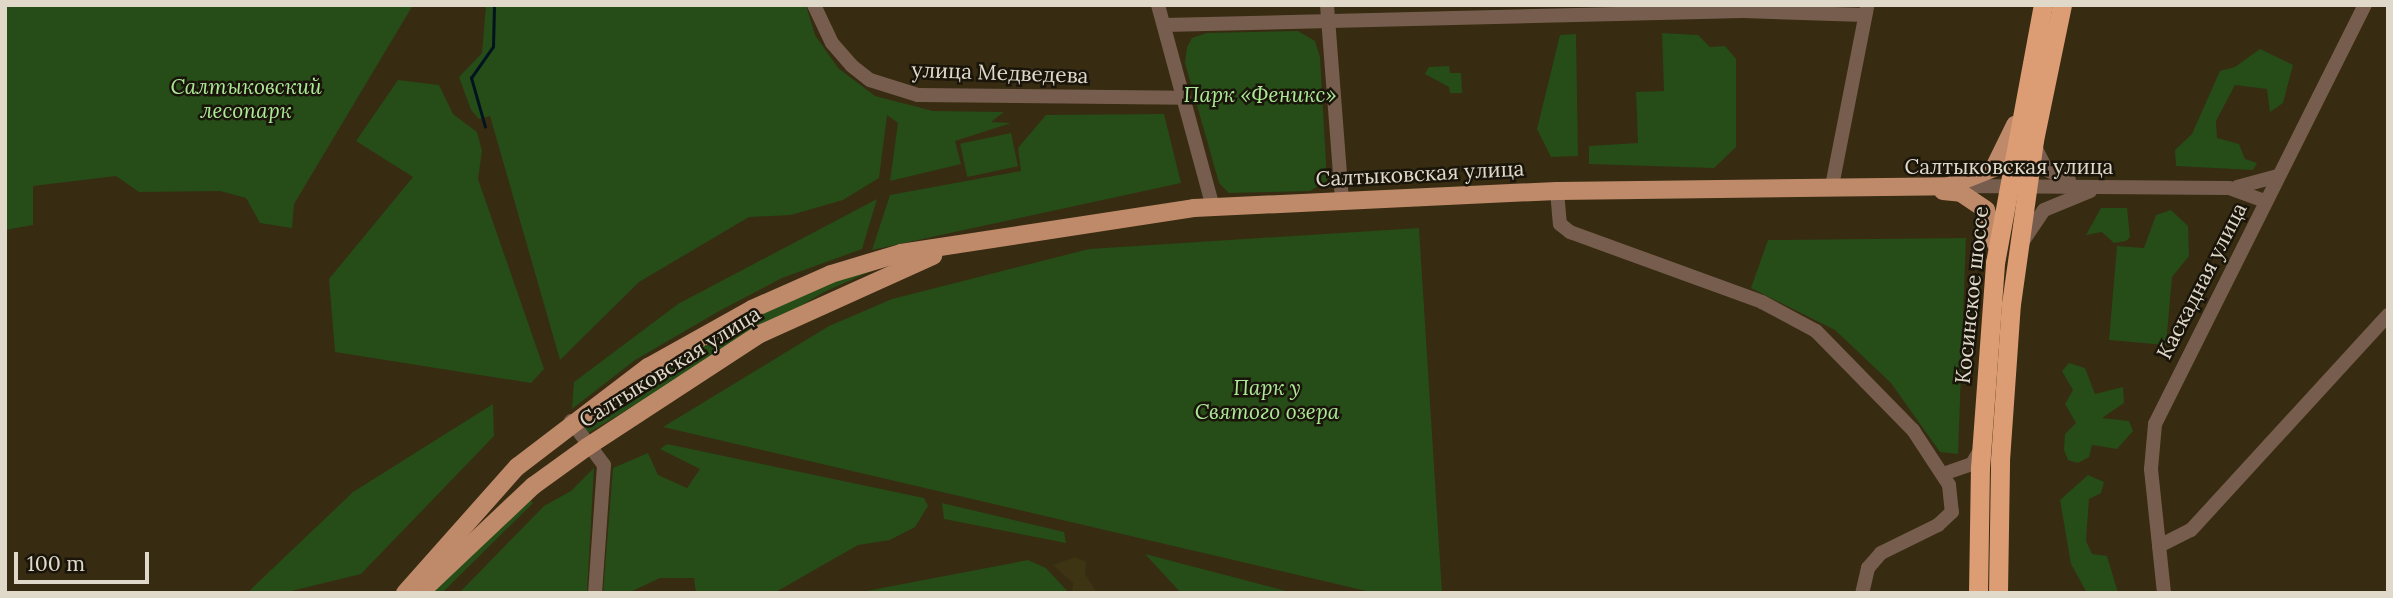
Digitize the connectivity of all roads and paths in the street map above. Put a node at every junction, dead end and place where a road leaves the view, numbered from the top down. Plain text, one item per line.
1 (814, 5) edge
2 (1158, 5) edge
3 (2043, 5) edge
4 (2062, 5) edge
5 (2365, 5) edge
6 (1866, 10) edge
7 (1327, 12) edge
8 (1164, 26) junction
9 (1184, 98) junction
10 (2018, 120) junction
11 (2033, 144) junction
12 (2278, 176) junction
13 (1832, 186) junction
14 (2098, 187) junction
15 (1948, 188) junction
16 (2027, 188) junction
17 (2229, 188) junction
18 (2006, 189) junction
19 (1557, 191) junction
20 (1342, 199) junction
21 (2265, 201) junction
22 (1213, 207) junction
23 (2251, 229) junction
24 (982, 239) junction
25 (1995, 262) junction
26 (2016, 266) junction
27 (2388, 315) edge
28 (571, 421) junction
29 (1981, 446) junction
30 (587, 447) junction
31 (1964, 469) junction
32 (1943, 474) junction
33 (1979, 492) junction
34 (2159, 546) junction
35 (405, 593) edge
36 (421, 593) edge
37 (595, 593) edge
38 (1861, 593) edge
39 (1978, 593) edge
40 (1998, 593) edge
41 (2164, 593) edge

1 - 9 street, улица Медведева
2 - 8 street
3 - 10 highway, Косинское шоссе
4 - 11 highway, Косинское шоссе
5 - 12 street, Каскадная улица
6 - 7 street
6 - 13 street
7 - 8 street
7 - 20 street
8 - 9 street
9 - 22 street
10 - 15 main road
10 - 18 highway, Косинское шоссе
11 - 14 street
11 - 16 highway, Косинское шоссе
12 - 17 street
12 - 21 street, Каскадная улица
13 - 15 main road, Салтыковская улица
13 - 19 main road, Салтыковская улица
14 - 16 street, Салтыковская улица
14 - 17 street, Салтыковская улица
14 - 26 street
15 - 18 street, Салтыковская улица
15 - 25 main road
16 - 18 street, Салтыковская улица
16 - 26 highway, Косинское шоссе
17 - 21 street, Салтыковская улица
17 - 23 street
18 - 25 highway, Косинское шоссе
19 - 20 main road, Салтыковская улица
19 - 32 street
20 - 22 main road, Салтыковская улица
21 - 23 street, Каскадная улица
22 - 24 main road, Салтыковская улица
23 - 34 street, Каскадная улица
24 - 28 main road, Салтыковская улица
24 - 30 main road, Салтыковская улица
25 - 29 highway, Косинское шоссе
26 - 40 highway, Косинское шоссе
27 - 34 street
28 - 30 street
28 - 35 main road, Салтыковская улица
29 - 31 street
29 - 33 highway, Косинское шоссе
30 - 36 main road, Салтыковская улица
30 - 37 street
31 - 32 street
31 - 33 street
32 - 38 street
33 - 39 highway, Косинское шоссе
34 - 41 street, Каскадная улица

